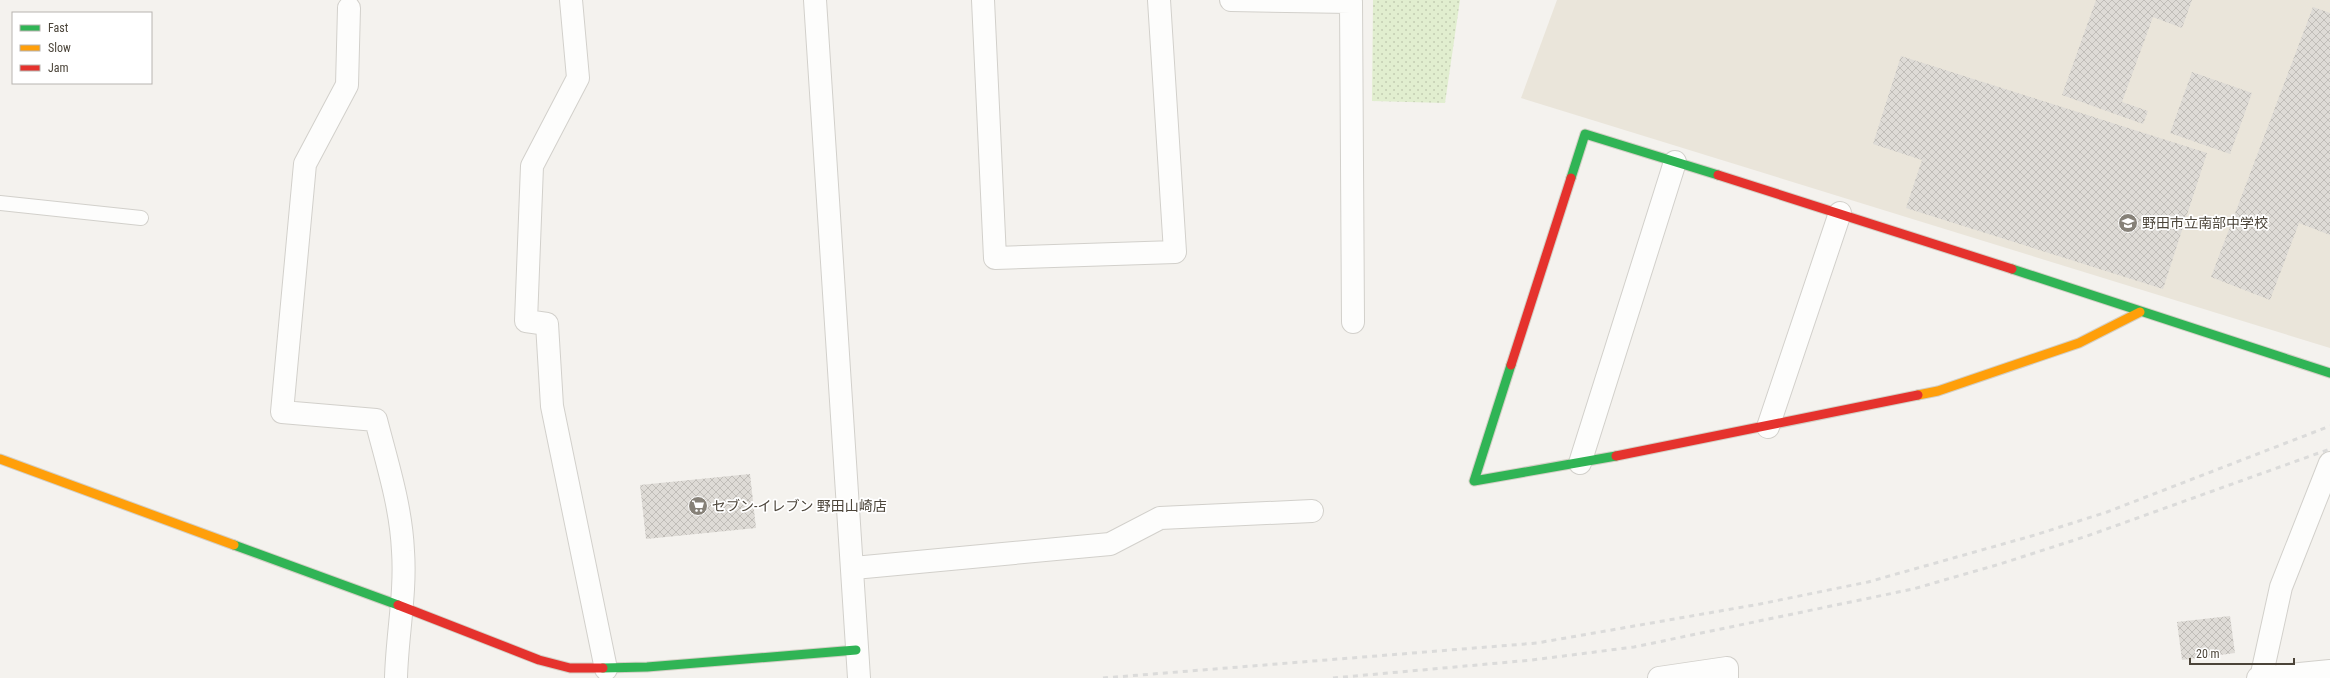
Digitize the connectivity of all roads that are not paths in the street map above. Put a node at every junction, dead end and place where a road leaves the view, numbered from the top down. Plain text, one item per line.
1 (571, 0) edge
2 (815, 0) edge
3 (983, 0) edge
4 (1159, 0) edge
5 (1231, 0) edge
6 (349, 8) dead end
7 (1675, 162) junction
8 (0, 203) edge
9 (1840, 213) junction
10 (141, 218) dead end
11 (2140, 312) junction
12 (1353, 322) dead end
13 (2330, 373) edge
14 (1768, 427) junction
15 (0, 459) edge
16 (1580, 463) junction
17 (2330, 463) edge
18 (1312, 511) dead end
19 (854, 568) junction
20 (402, 607) junction
21 (856, 650) junction
22 (606, 669) junction
23 (2330, 671) edge
24 (396, 678) edge
25 (859, 678) edge
26 (1659, 678) edge
27 (1727, 678) edge
28 (2260, 678) edge

1 - 22 street
2 - 19 street
3 - 4 street
5 - 12 street
6 - 20 street
7 - 9 street
7 - 16 street
7 - 16 street
8 - 10 lane
9 - 11 street
9 - 14 street
11 - 13 street
11 - 14 street
14 - 16 street
15 - 20 street
17 - 28 street
18 - 19 street
19 - 21 street
20 - 22 street
20 - 24 street
21 - 22 street
21 - 25 street
23 - 28 street
26 - 27 street

